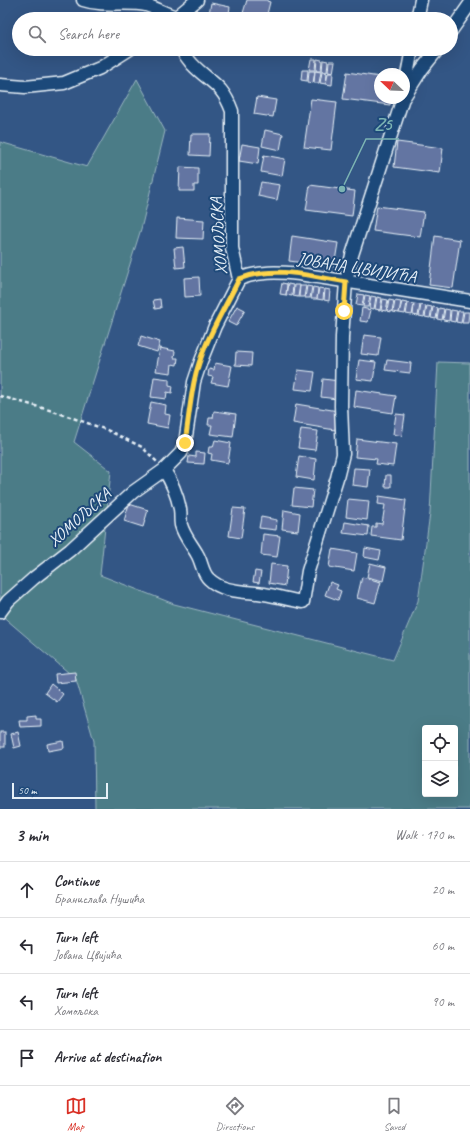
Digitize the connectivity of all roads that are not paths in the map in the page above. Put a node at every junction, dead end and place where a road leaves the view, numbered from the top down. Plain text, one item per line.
1 (83, 0) edge
2 (197, 0) edge
3 (421, 0) edge
4 (470, 4) edge
5 (161, 12) edge
6 (182, 12) edge
7 (418, 12) edge
8 (458, 21) edge
9 (119, 56) edge
10 (186, 56) edge
11 (411, 56) edge
12 (433, 56) edge
13 (408, 68) edge
14 (0, 85) edge
15 (410, 87) edge
16 (401, 104) edge
17 (239, 279) junction
18 (346, 282) junction
19 (470, 301) edge
20 (164, 470) junction
21 (0, 612) edge

1 - 5 street
2 - 6 street
3 - 7 street
4 - 8 street
9 - 14 street
10 - 17 street, ХОМОЉСКА
11 - 13 street
12 - 15 street
16 - 18 street
17 - 18 street, ЈОВАНА ЦВИЈИЋА
17 - 20 street, ХОМОЉСКА
18 - 19 street, ЈОВАНА ЦВИЈИЋА
18 - 20 street
20 - 21 street, ХОМОЉСКА

